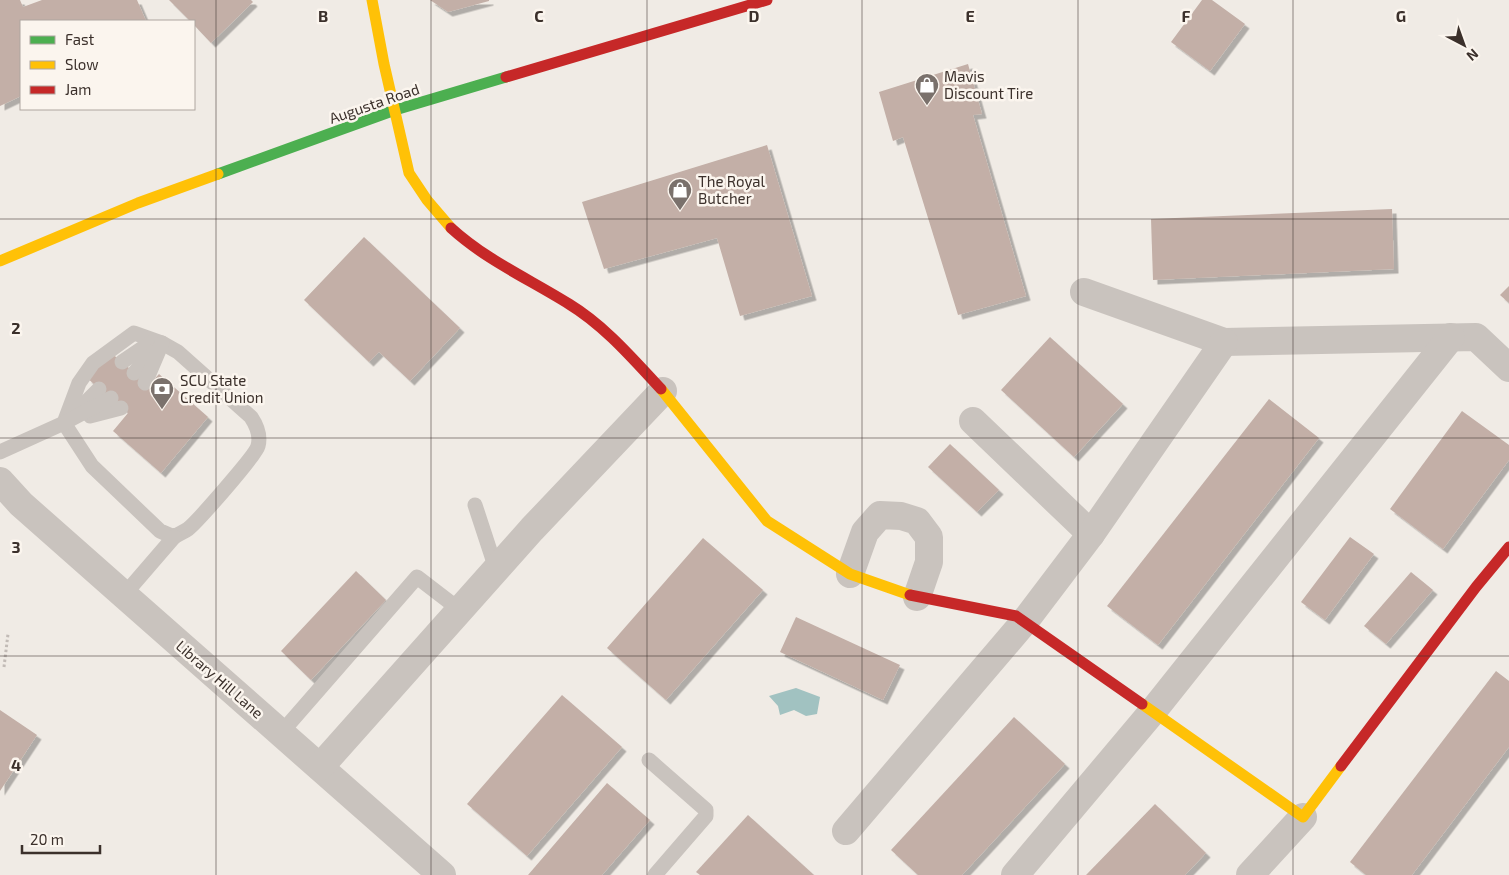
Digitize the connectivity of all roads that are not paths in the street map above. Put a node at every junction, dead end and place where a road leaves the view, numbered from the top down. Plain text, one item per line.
1 (372, 0) edge
2 (767, 0) edge
3 (394, 110) junction
4 (0, 261) edge
5 (1084, 292) dead end
6 (1451, 337) junction
7 (1224, 342) junction
8 (162, 343) junction
9 (122, 362) dead end
10 (1509, 368) edge
11 (140, 378) dead end
12 (663, 391) junction
13 (973, 422) dead end
14 (64, 423) junction
15 (0, 452) edge
16 (0, 481) edge
17 (476, 505) dead end
18 (1091, 534) junction
19 (174, 537) junction
20 (1509, 547) edge
21 (496, 569) junction
22 (850, 574) junction
23 (124, 595) junction
24 (917, 596) junction
25 (460, 610) junction
26 (1025, 621) junction
27 (1153, 711) junction
28 (281, 733) junction
29 (649, 760) dead end
30 (320, 767) junction
31 (1303, 817) junction
32 (846, 831) dead end
33 (442, 875) edge
34 (656, 875) edge
35 (1015, 875) edge
36 (1250, 875) edge

1 - 3 street
2 - 3 street, Augusta Road
3 - 4 street, Augusta Road
3 - 12 street
5 - 7 street
6 - 7 street
6 - 10 street
6 - 27 street
7 - 18 street
8 - 9 lane
8 - 11 lane
8 - 14 lane
8 - 19 lane
12 - 21 street
12 - 22 street
13 - 18 street
14 - 14 lane
14 - 15 lane
14 - 19 lane
16 - 23 street, Library Hill Lane
17 - 21 lane
18 - 26 street
19 - 23 lane
20 - 31 street
21 - 25 street
22 - 24 street
22 - 24 street
23 - 28 street, Library Hill Lane
24 - 26 street
25 - 28 lane
25 - 30 street
26 - 27 street
26 - 32 street
27 - 31 street
27 - 35 street
28 - 30 street, Library Hill Lane
29 - 34 lane
30 - 33 street, Library Hill Lane
31 - 36 street

